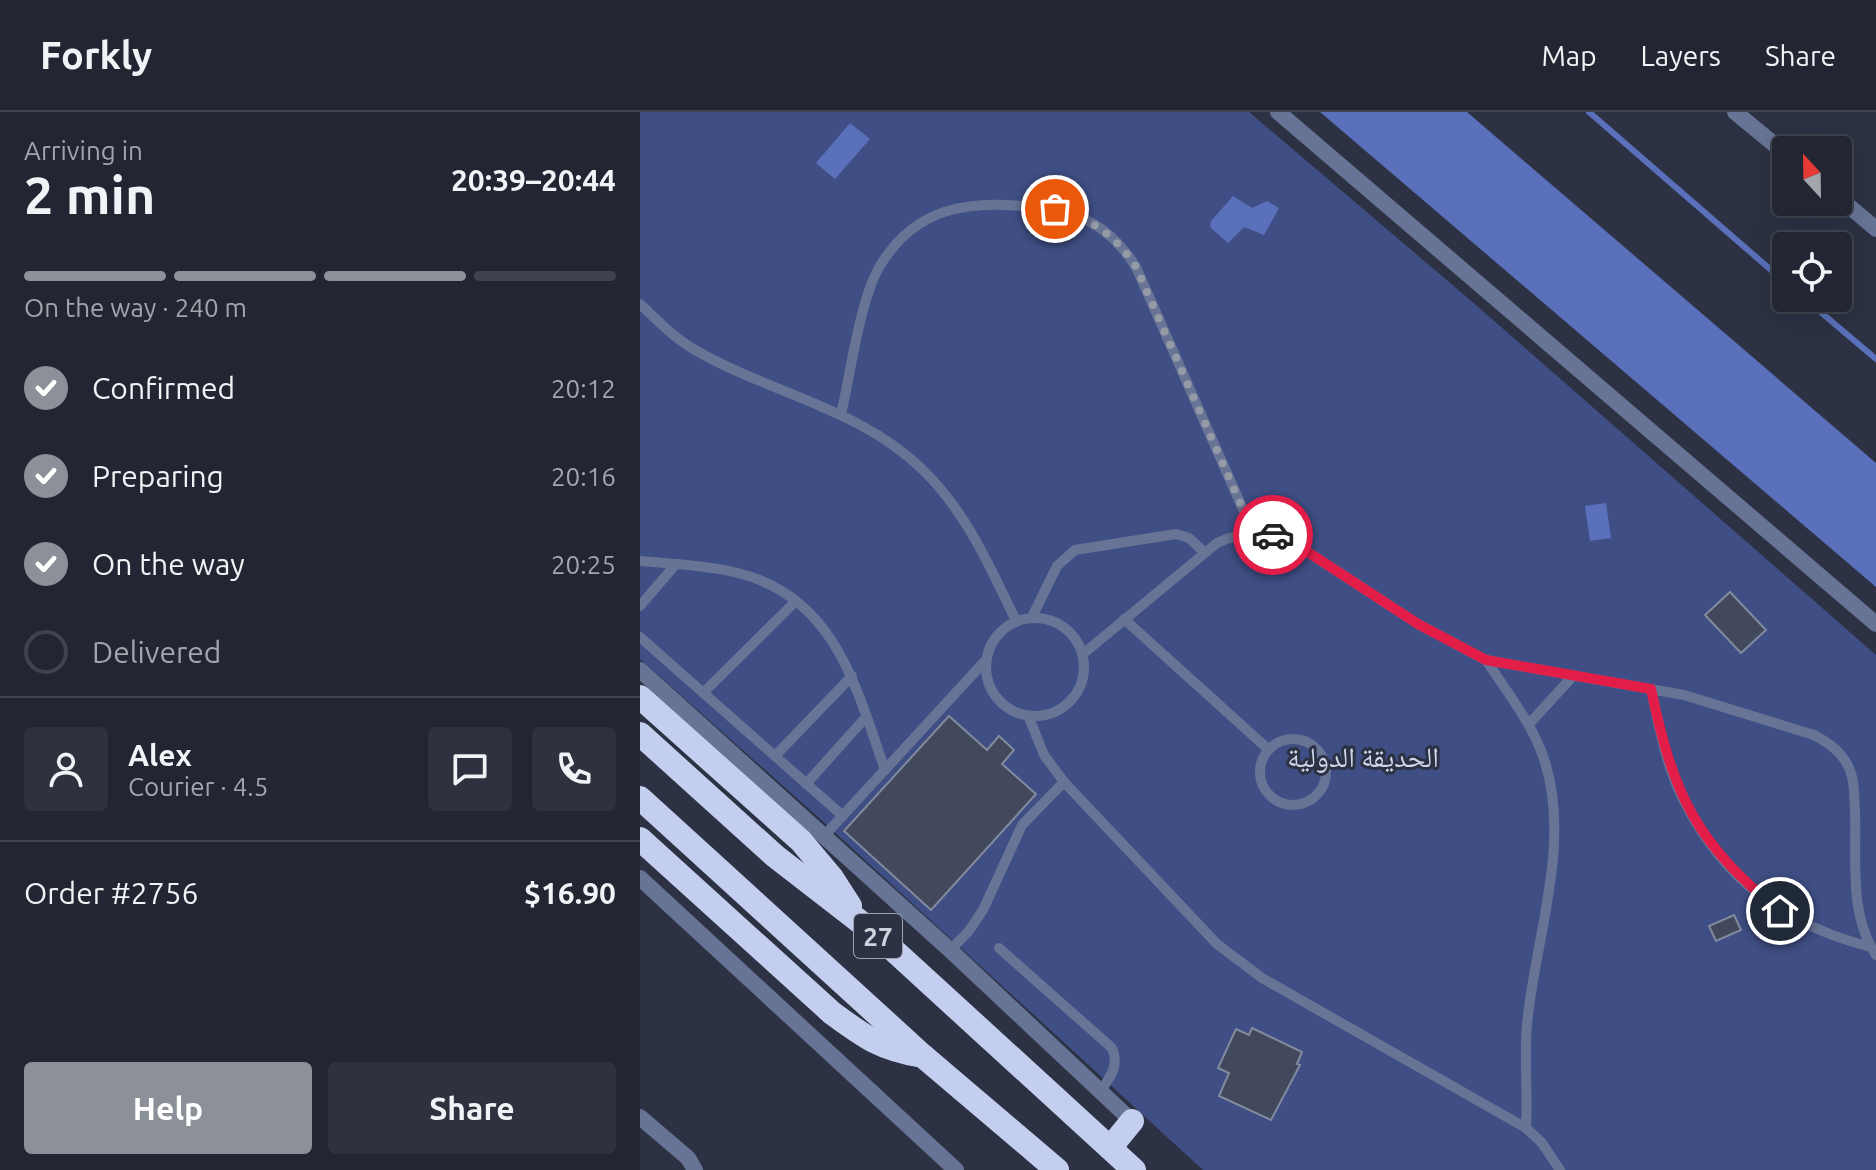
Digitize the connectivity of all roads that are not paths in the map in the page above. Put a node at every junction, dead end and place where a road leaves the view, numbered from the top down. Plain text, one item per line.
1 (1278, 112) edge
2 (1735, 112) edge
3 (1772, 142) edge
4 (1852, 209) edge
5 (1876, 229) edge
6 (640, 304) edge
7 (841, 414) junction
8 (1253, 532) junction
9 (1204, 552) junction
10 (640, 561) edge
11 (676, 564) junction
12 (796, 601) junction
13 (640, 606) edge
14 (1032, 617) junction
15 (1124, 619) junction
16 (1016, 621) junction
17 (1876, 624) edge
18 (640, 637) edge
19 (1083, 654) junction
20 (1486, 660) junction
21 (985, 661) junction
22 (640, 670) edge
23 (852, 676) junction
24 (1573, 676) junction
25 (1651, 689) junction
26 (703, 693) junction
27 (640, 697) edge
28 (1028, 715) junction
29 (866, 717) junction
30 (1529, 724) junction
31 (640, 734) edge
32 (1268, 749) junction
33 (775, 756) junction
34 (885, 770) junction
35 (1064, 782) junction
36 (806, 784) junction
37 (640, 798) edge
38 (843, 816) junction
39 (824, 836) junction
40 (640, 839) edge
41 (640, 878) edge
42 (857, 918) junction
43 (999, 948) dead end
44 (950, 950) junction
45 (1873, 951) edge
46 (923, 1056) junction
47 (1100, 1092) junction
48 (640, 1117) edge
49 (1132, 1121) joint
50 (1526, 1128) junction
51 (1110, 1148) junction
52 (1041, 1165) edge
53 (695, 1170) edge
54 (956, 1170) edge
55 (1134, 1170) edge
56 (1560, 1170) edge

1 - 17 street
2 - 3 street
4 - 5 street
6 - 7 lane
7 - 8 lane
7 - 16 lane
8 - 9 lane
8 - 20 lane
9 - 14 lane
9 - 15 lane
10 - 11 lane
11 - 12 lane
11 - 13 lane
12 - 23 lane
12 - 26 lane
14 - 16 lane
14 - 19 lane
15 - 19 lane
15 - 32 lane
16 - 21 lane
18 - 26 lane
19 - 28 lane
20 - 24 lane
20 - 30 lane
21 - 28 lane
21 - 34 lane
22 - 39 street
23 - 29 lane
23 - 33 lane
24 - 25 lane
24 - 30 lane
25 - 45 lane
25 - 45 lane
26 - 33 lane
27 - 42 highway
28 - 35 lane
29 - 34 lane
29 - 36 lane
30 - 50 lane
31 - 42 highway, 27
32 - 32 lane
33 - 36 lane
34 - 38 lane
35 - 44 lane
35 - 50 lane
36 - 38 lane
37 - 46 highway, 27
38 - 39 lane
39 - 44 street
40 - 46 highway
41 - 54 street
42 - 51 highway, 27
43 - 47 lane
44 - 47 street
46 - 52 highway, 27
47 - 49 street
48 - 53 street
49 - 51 highway
50 - 56 lane
51 - 55 highway, 27

